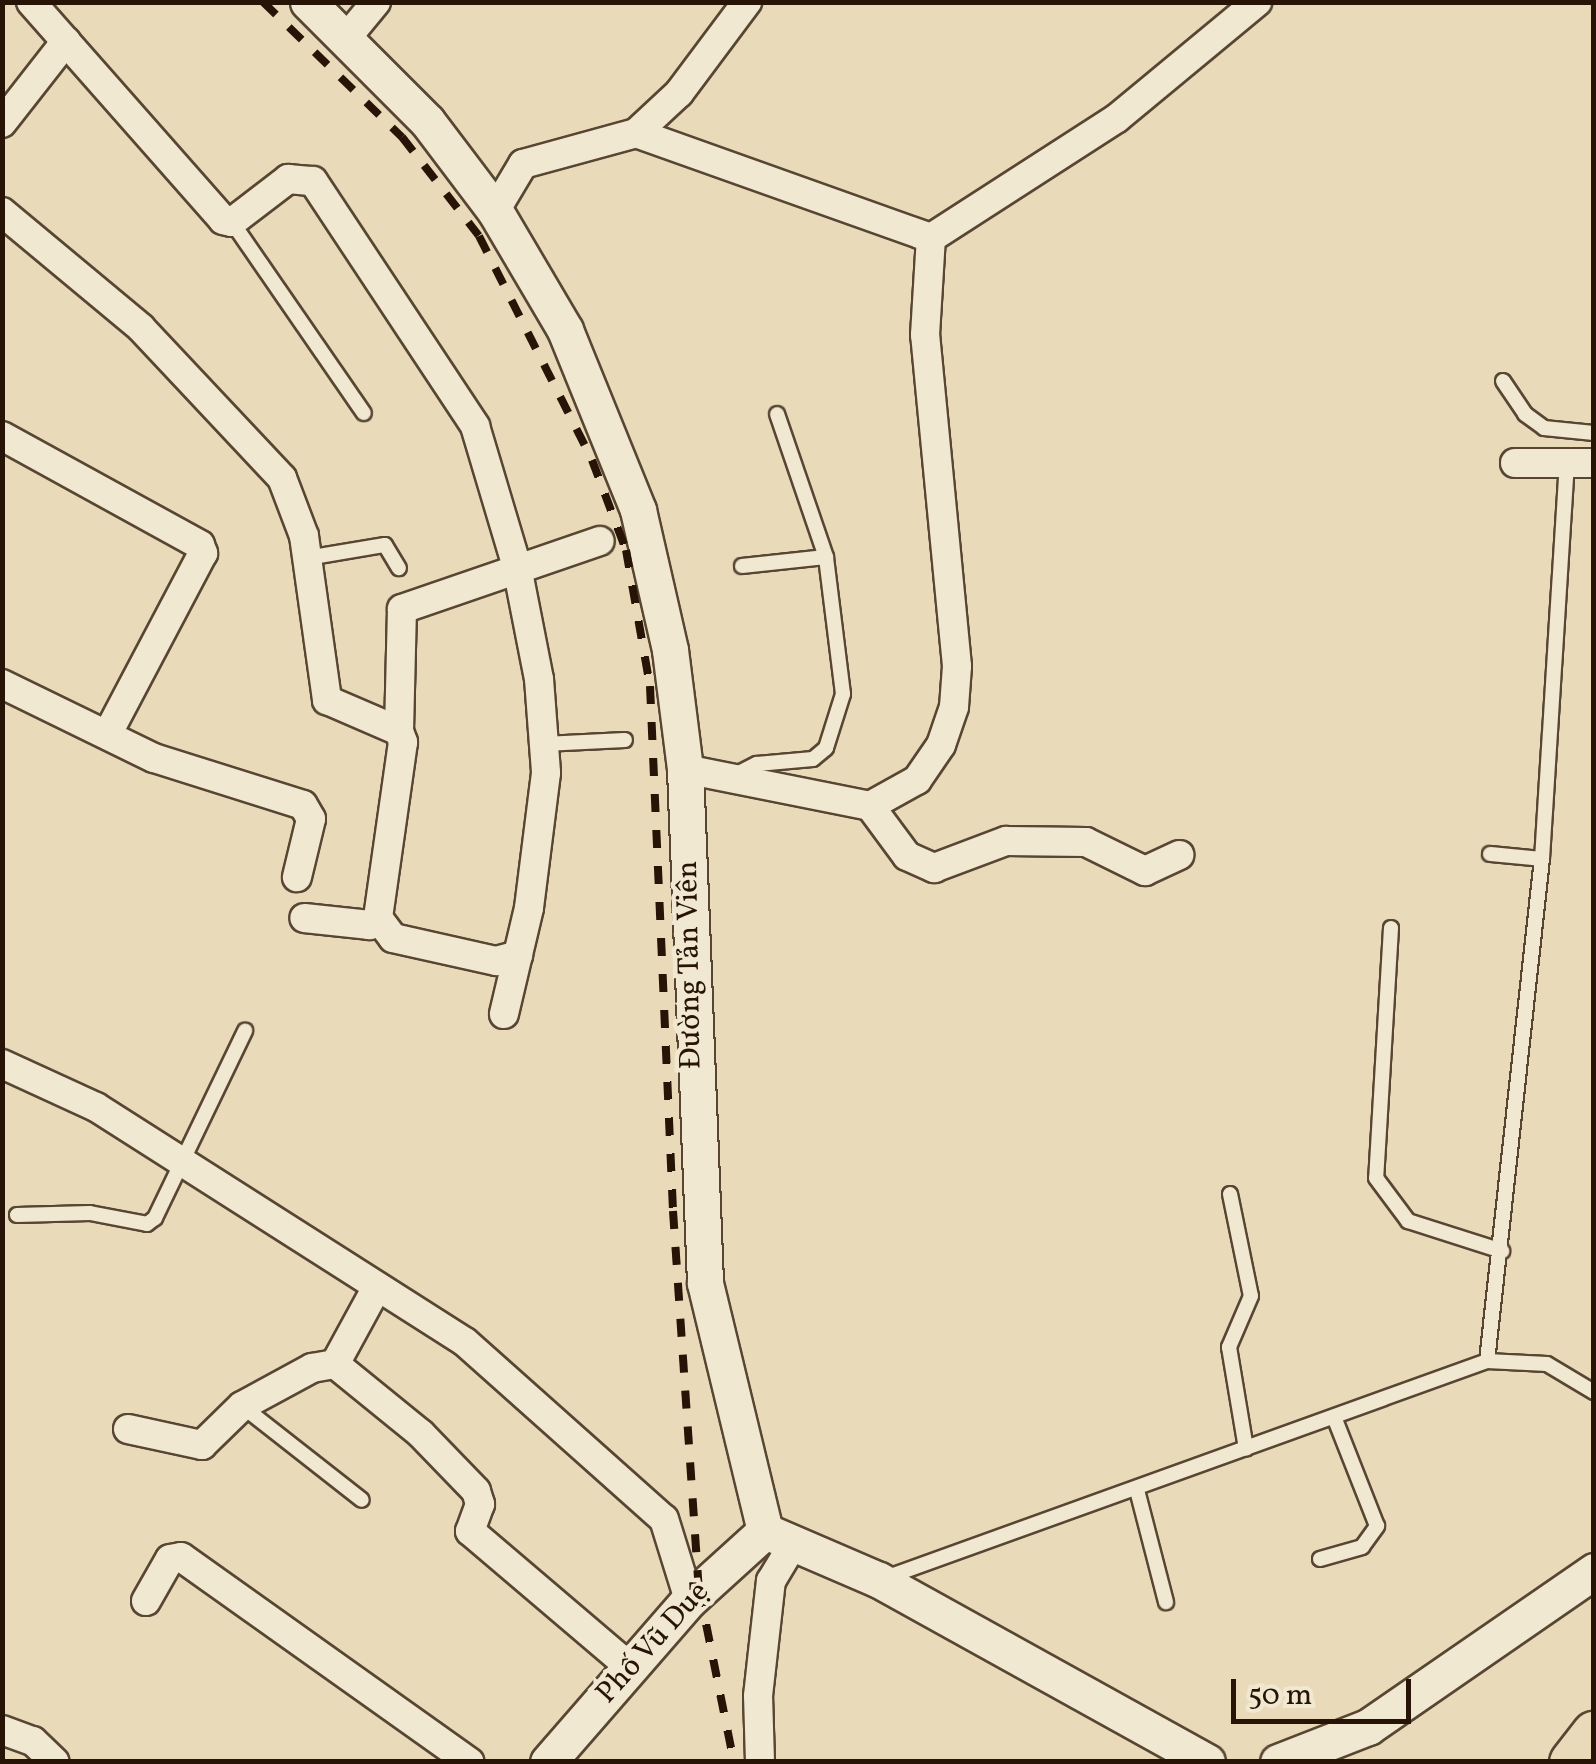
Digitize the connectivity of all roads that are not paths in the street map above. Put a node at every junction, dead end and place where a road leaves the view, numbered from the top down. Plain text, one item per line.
1 (31, 2) edge
2 (308, 2) edge
3 (376, 2) edge
4 (748, 2) edge
5 (1257, 2) edge
6 (348, 36) junction
7 (66, 41) junction
8 (2, 123) edge
9 (636, 133) junction
10 (496, 211) junction
11 (2, 212) edge
12 (232, 222) junction
13 (931, 238) junction
14 (1502, 380) dead end
15 (364, 413) dead end
16 (777, 414) dead end
17 (1594, 433) edge
18 (2, 436) edge
19 (1516, 463) dead end
20 (1580, 463) edge
21 (600, 541) dead end
22 (826, 557) junction
23 (307, 558) junction
24 (742, 566) dead end
25 (518, 567) junction
26 (399, 568) dead end
27 (2, 684) edge
28 (109, 731) junction
29 (399, 731) junction
30 (625, 740) dead end
31 (544, 744) junction
32 (685, 769) junction
33 (730, 778) junction
34 (870, 806) junction
35 (1490, 854) dead end
36 (1179, 855) dead end
37 (1542, 859) junction
38 (297, 876) dead end
39 (304, 918) dead end
40 (378, 918) junction
41 (1391, 928) dead end
42 (518, 955) junction
43 (504, 1014) dead end
44 (245, 1032) dead end
45 (2, 1064) edge
46 (179, 1165) junction
47 (1230, 1194) dead end
48 (17, 1215) dead end
49 (1502, 1251) junction
50 (377, 1287) junction
51 (1487, 1361) junction
52 (335, 1364) junction
53 (1594, 1392) edge
54 (242, 1406) junction
55 (1334, 1416) junction
56 (128, 1429) dead end
57 (1246, 1449) junction
58 (1138, 1490) junction
59 (362, 1500) dead end
60 (779, 1539) junction
61 (1320, 1558) dead end
62 (1594, 1571) edge
63 (879, 1580) junction
64 (689, 1600) junction
65 (146, 1602) dead end
66 (1166, 1602) dead end
67 (630, 1667) junction
68 (2, 1730) edge
69 (1594, 1734) edge
70 (55, 1762) edge
71 (469, 1762) edge
72 (548, 1762) edge
73 (760, 1762) edge
74 (1207, 1762) edge
75 (1278, 1762) edge
76 (1572, 1762) edge

1 - 7 street
2 - 6 street, Đường Tản Viên
3 - 6 street
4 - 9 street
5 - 13 street
6 - 10 street, Đường Tản Viên
7 - 8 street
7 - 12 street
9 - 10 street
9 - 13 street
10 - 32 street, Đường Tản Viên
11 - 23 street
12 - 15 lane
12 - 25 street
13 - 34 street
14 - 17 lane
16 - 22 lane
18 - 28 street
19 - 20 street
20 - 37 lane
21 - 25 street
22 - 24 lane
22 - 33 lane
23 - 26 lane
23 - 29 street
25 - 29 street
25 - 31 street
27 - 28 street
28 - 38 street
29 - 40 street
30 - 31 lane
31 - 42 street
32 - 33 street
32 - 60 street, Đường Tản Viên
33 - 34 street
34 - 36 street
35 - 37 lane
37 - 49 lane
39 - 40 street
40 - 42 street
41 - 49 lane
42 - 43 street
44 - 46 lane
45 - 46 street
46 - 48 lane
46 - 50 street
47 - 57 lane
49 - 51 lane
50 - 52 street
50 - 64 street
51 - 53 lane
51 - 55 lane
52 - 54 street
52 - 67 street
54 - 56 street
54 - 59 lane
55 - 57 lane
55 - 61 lane
57 - 58 lane
58 - 63 lane
58 - 66 lane
60 - 63 street
60 - 64 street, Phố Vũ Duệ
60 - 73 street
62 - 75 street
63 - 74 street
64 - 67 street, Phố Vũ Duệ
65 - 71 street
67 - 72 street, Phố Vũ Duệ
68 - 70 street
69 - 76 main road

